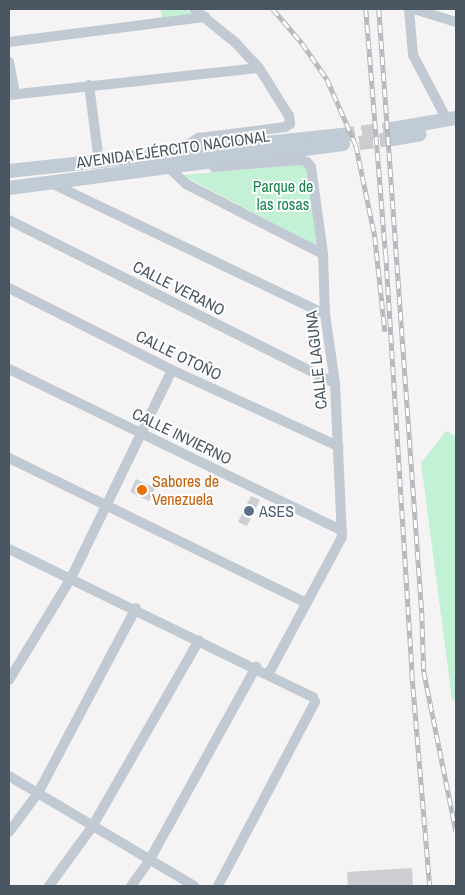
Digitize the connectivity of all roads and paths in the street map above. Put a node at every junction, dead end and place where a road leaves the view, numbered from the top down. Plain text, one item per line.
1 (194, 9) edge
2 (409, 9) edge
3 (414, 9) edge
4 (205, 17) junction
5 (456, 22) edge
6 (9, 42) edge
7 (9, 62) edge
8 (259, 68) junction
9 (89, 85) junction
10 (12, 94) edge
11 (451, 116) edge
12 (456, 127) edge
13 (177, 152) junction
14 (99, 161) junction
15 (171, 168) junction
16 (9, 171) edge
17 (51, 183) junction
18 (9, 188) edge
19 (9, 220) edge
20 (323, 254) junction
21 (9, 288) edge
22 (325, 314) junction
23 (9, 369) edge
24 (172, 370) junction
25 (335, 383) junction
26 (141, 432) junction
27 (338, 446) junction
28 (9, 458) edge
29 (107, 508) junction
30 (342, 531) junction
31 (9, 549) edge
32 (71, 578) junction
33 (306, 604) junction
34 (136, 608) junction
35 (199, 640) junction
36 (256, 668) junction
37 (269, 673) junction
38 (9, 680) edge
39 (9, 776) edge
40 (38, 793) junction
41 (92, 827) junction
42 (9, 832) edge
43 (149, 861) junction
44 (49, 886) edge
45 (131, 886) edge
46 (194, 886) edge
47 (218, 886) edge

1 - 4 street
2 - 11 street
3 - 5 street
4 - 6 street
4 - 8 street
7 - 10 street
8 - 9 street
8 - 13 street
9 - 10 street
9 - 14 street
11 - 12 main road
13 - 14 main road, AVENIDA EJÉRCITO NACIONAL
13 - 15 main road, AVENIDA EJÉRCITO NACIONAL
14 - 16 main road, AVENIDA EJÉRCITO NACIONAL
15 - 17 main road, AVENIDA EJÉRCITO NACIONAL
15 - 20 street
15 - 20 street, CALLE LAGUNA
17 - 18 main road, AVENIDA EJÉRCITO NACIONAL
17 - 22 street
19 - 25 street, CALLE VERANO
20 - 22 street, CALLE LAGUNA
21 - 24 street, CALLE OTOÑO
22 - 25 street, CALLE LAGUNA
23 - 26 street, CALLE INVIERNO
24 - 26 street
24 - 27 street, CALLE OTOÑO
25 - 27 street, CALLE LAGUNA
26 - 29 street
26 - 30 street, CALLE INVIERNO
27 - 30 street, CALLE LAGUNA
28 - 29 street
29 - 32 street
29 - 33 street
30 - 33 street, CALLE LAGUNA
31 - 32 street
32 - 34 street
32 - 38 street
33 - 37 street, CALLE LAGUNA
34 - 35 street
34 - 40 street
35 - 36 street
35 - 41 street
36 - 37 street
36 - 43 street
37 - 47 street
39 - 40 street
40 - 41 street
40 - 42 street
41 - 43 street
41 - 44 street
43 - 45 street
43 - 46 street

